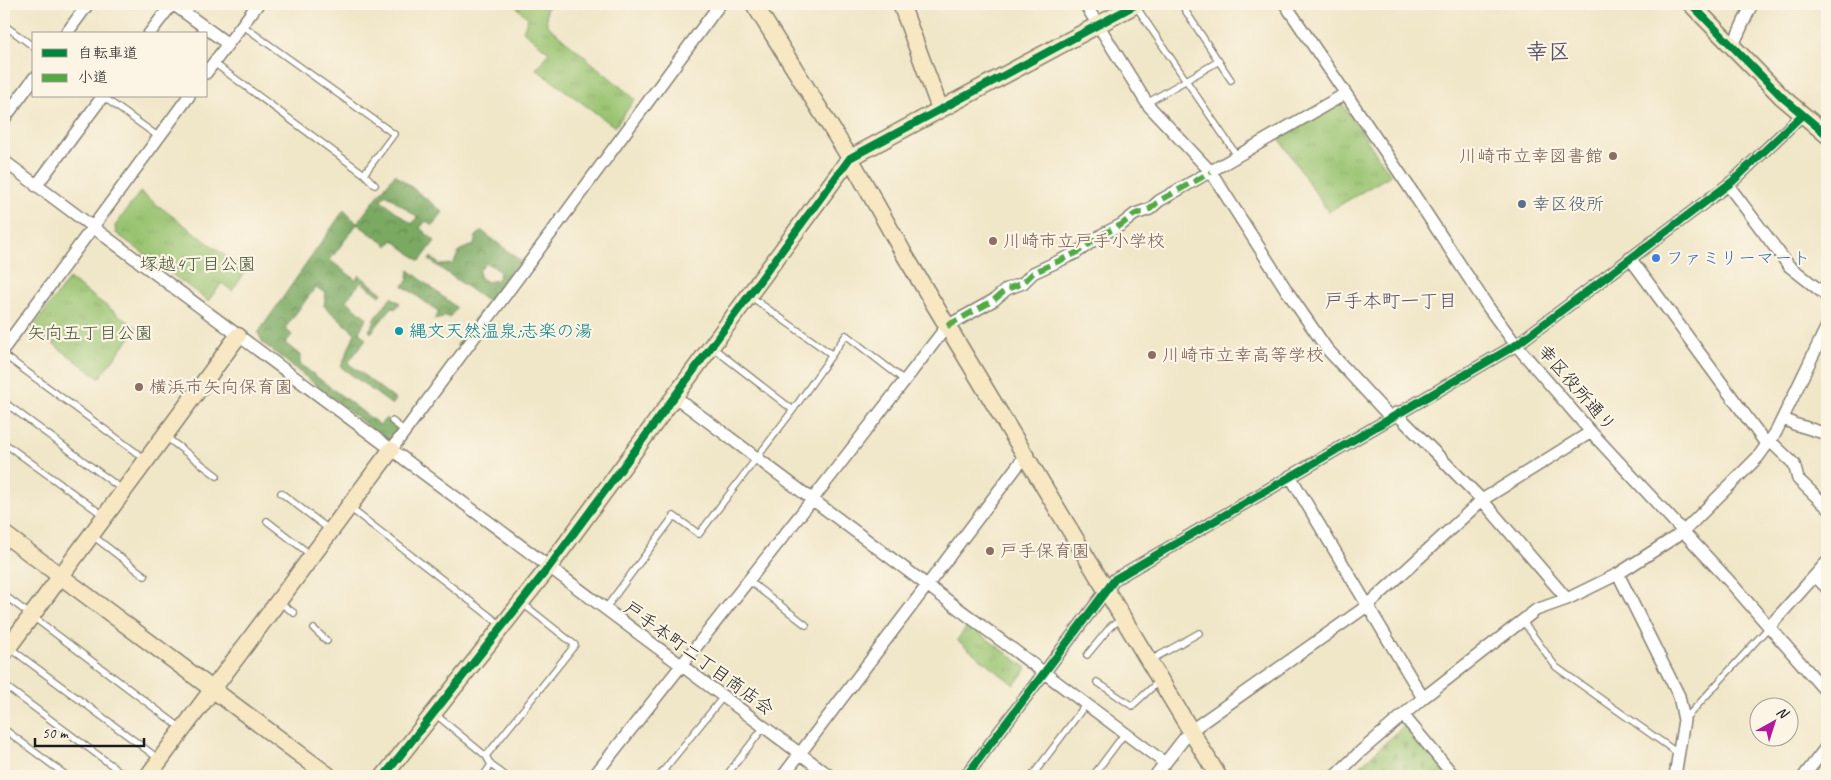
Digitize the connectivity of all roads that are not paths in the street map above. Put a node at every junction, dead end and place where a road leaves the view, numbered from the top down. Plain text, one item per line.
1 (172, 4) edge
2 (258, 4) edge
3 (720, 4) edge
4 (754, 4) edge
5 (900, 4) edge
6 (1084, 4) edge
7 (1136, 4) edge
8 (1181, 4) edge
9 (1285, 4) edge
10 (1691, 4) edge
11 (1752, 4) edge
12 (85, 5) edge
13 (242, 25) junction
14 (1097, 25) junction
15 (4, 26) edge
16 (67, 32) edge
17 (151, 32) edge
18 (228, 44) junction
19 (32, 46) edge
20 (1732, 47) junction
21 (1219, 61) junction
22 (214, 63) junction
23 (208, 70) edge
24 (1185, 79) junction
25 (1231, 80) dead end
26 (32, 81) edge
27 (1345, 94) junction
28 (101, 98) edge
29 (105, 98) edge
30 (188, 98) edge
31 (1146, 103) junction
32 (940, 109) junction
33 (1802, 115) junction
34 (4, 119) edge
35 (1827, 136) edge
36 (159, 137) junction
37 (1238, 157) junction
38 (850, 158) junction
39 (4, 161) edge
40 (1211, 172) junction
41 (364, 174) junction
42 (376, 184) dead end
43 (1728, 185) junction
44 (36, 186) junction
45 (93, 228) junction
46 (1630, 258) junction
47 (749, 295) junction
48 (1827, 296) edge
49 (947, 326) junction
50 (1827, 326) edge
51 (238, 336) junction
52 (1516, 345) junction
53 (711, 346) junction
54 (4, 348) edge
55 (831, 354) junction
56 (4, 355) edge
57 (904, 380) junction
58 (674, 396) junction
59 (4, 402) edge
60 (793, 410) junction
61 (1393, 415) junction
62 (1783, 418) junction
63 (392, 421) dead end
64 (405, 431) junction
65 (1591, 432) junction
66 (1827, 434) edge
67 (164, 436) junction
68 (4, 442) edge
69 (1768, 443) junction
70 (391, 450) junction
71 (1025, 456) junction
72 (756, 457) junction
73 (147, 460) junction
74 (217, 476) dead end
75 (1290, 476) junction
76 (124, 490) junction
77 (281, 493) dead end
78 (812, 500) junction
79 (1482, 500) junction
80 (349, 507) junction
81 (1827, 507) edge
82 (104, 516) junction
83 (267, 521) dead end
84 (331, 531) junction
85 (1683, 532) junction
86 (4, 534) edge
87 (91, 535) junction
88 (313, 556) junction
89 (1827, 562) edge
90 (548, 566) junction
91 (1618, 574) junction
92 (61, 576) junction
93 (146, 576) dead end
94 (1814, 576) junction
95 (748, 580) junction
96 (927, 585) junction
97 (1827, 588) edge
98 (1106, 589) junction
99 (4, 595) edge
100 (1567, 599) junction
101 (278, 602) junction
102 (520, 602) junction
103 (1367, 606) junction
104 (605, 609) junction
105 (294, 613) dead end
106 (32, 616) junction
107 (1123, 618) junction
108 (1522, 620) junction
109 (502, 625) junction
110 (806, 625) dead end
111 (1769, 627) junction
112 (314, 629) dead end
113 (1199, 633) dead end
114 (327, 641) dead end
115 (6, 649) edge
116 (1087, 655) dead end
117 (1149, 661) junction
118 (681, 666) junction
119 (1043, 672) junction
120 (1160, 680) junction
121 (1097, 682) dead end
122 (4, 685) edge
123 (214, 690) junction
124 (1827, 693) edge
125 (723, 697) junction
126 (1423, 698) junction
127 (1086, 704) junction
128 (434, 713) junction
129 (1404, 715) junction
130 (1684, 720) junction
131 (764, 727) junction
132 (4, 729) edge
133 (183, 730) junction
134 (1190, 731) junction
135 (1126, 733) junction
136 (1827, 746) edge
137 (800, 754) junction
138 (1679, 754) junction
139 (486, 756) junction
140 (161, 760) junction
141 (1165, 763) junction
142 (491, 765) junction
143 (661, 774) edge
144 (67, 776) edge
145 (126, 776) edge
146 (148, 776) edge
147 (328, 776) edge
148 (384, 776) edge
149 (482, 776) edge
150 (506, 776) edge
151 (594, 776) edge
152 (670, 776) edge
153 (726, 776) edge
154 (783, 776) edge
155 (830, 776) edge
156 (966, 776) edge
157 (1032, 776) edge
158 (1093, 776) edge
159 (1155, 776) edge
160 (1218, 776) edge
161 (1336, 776) edge
162 (1454, 776) edge
163 (1675, 776) edge
164 (1804, 776) edge

1 - 17 street
1 - 18 street
2 - 13 street
3 - 64 street
4 - 38 street
5 - 32 street
6 - 14 street
7 - 14 street
7 - 24 lane
8 - 21 lane
9 - 27 street, 幸区役所通り
10 - 20 street
11 - 20 street
12 - 16 street
13 - 18 street
13 - 41 lane
14 - 31 street
14 - 32 street
15 - 19 lane
18 - 22 street
20 - 33 street
21 - 24 lane
21 - 25 lane
22 - 23 street
22 - 41 lane
24 - 31 lane
24 - 37 lane
26 - 34 street
27 - 37 street
27 - 52 street, 幸区役所通り
28 - 44 street
29 - 36 lane
30 - 36 street
31 - 40 street
32 - 38 street
33 - 35 street
33 - 43 street
36 - 45 street
37 - 40 street
38 - 47 street
38 - 49 street
39 - 44 street, 戸手本町二丁目商店会
40 - 49 street
40 - 61 street
41 - 42 lane
43 - 46 street
43 - 48 street
44 - 45 street, 戸手本町二丁目商店会
45 - 51 street, 戸手本町二丁目商店会
45 - 54 street
46 - 52 street
46 - 69 street
47 - 53 street
47 - 55 lane
49 - 57 street
49 - 71 street
50 - 62 street
51 - 67 street
51 - 70 street, 戸手本町二丁目商店会
52 - 61 street
52 - 65 street, 幸区役所通り
53 - 58 street
53 - 60 lane
55 - 57 lane
55 - 60 lane
56 - 73 lane
57 - 78 street
58 - 72 street
58 - 90 street
59 - 76 lane
60 - 72 lane
61 - 75 street
61 - 79 street
62 - 66 street
62 - 69 street
63 - 64 lane
64 - 70 street
65 - 79 street
65 - 85 street, 幸区役所通り
67 - 73 street
67 - 74 lane
68 - 82 lane
69 - 81 street
69 - 85 street
70 - 80 street
70 - 90 street, 戸手本町二丁目商店会
71 - 96 street
71 - 98 street
72 - 78 street
72 - 104 lane
73 - 76 street
75 - 98 street
75 - 103 street
76 - 82 street
77 - 84 lane
78 - 95 street
78 - 96 street
79 - 100 street
79 - 103 street
80 - 84 street
80 - 109 lane
82 - 87 street
83 - 88 lane
84 - 88 street
85 - 91 street
85 - 111 street, 幸区役所通り
86 - 92 street
87 - 92 street
87 - 93 lane
88 - 101 street
89 - 94 street
90 - 102 street
90 - 104 street, 戸手本町二丁目商店会
91 - 100 street
91 - 130 street
92 - 106 street
92 - 123 street
94 - 97 street
94 - 111 street
95 - 110 lane
95 - 118 street
96 - 119 street
96 - 137 street
98 - 107 street
98 - 119 street
99 - 106 lane
100 - 108 street
101 - 105 lane
101 - 123 street
102 - 109 street
102 - 139 lane
103 - 126 street
103 - 134 street
104 - 118 street, 戸手本町二丁目商店会
106 - 115 street
106 - 133 lane
107 - 116 lane
107 - 117 street
108 - 126 street
108 - 138 lane
109 - 128 street
111 - 124 street, 幸区役所通り
111 - 130 lane
112 - 114 lane
113 - 117 lane
115 - 140 lane
117 - 120 street
118 - 125 street, 戸手本町二丁目商店会
118 - 151 street
119 - 127 street
119 - 156 street
120 - 121 lane
120 - 134 street
122 - 145 lane
123 - 133 street
123 - 147 street
125 - 131 street, 戸手本町二丁目商店会
125 - 143 lane
126 - 129 street
127 - 135 street
127 - 157 lane
128 - 139 lane
128 - 148 street
129 - 161 street
129 - 162 street
130 - 138 street
131 - 137 street, 戸手本町二丁目商店会
131 - 153 lane
132 - 144 lane
133 - 140 street
134 - 141 street
134 - 160 street
135 - 141 street
135 - 158 lane
136 - 164 street
137 - 154 street
137 - 155 street, 戸手本町二丁目商店会
138 - 163 street
139 - 142 lane
140 - 146 street
141 - 159 street
142 - 149 lane
142 - 150 lane
143 - 152 lane

